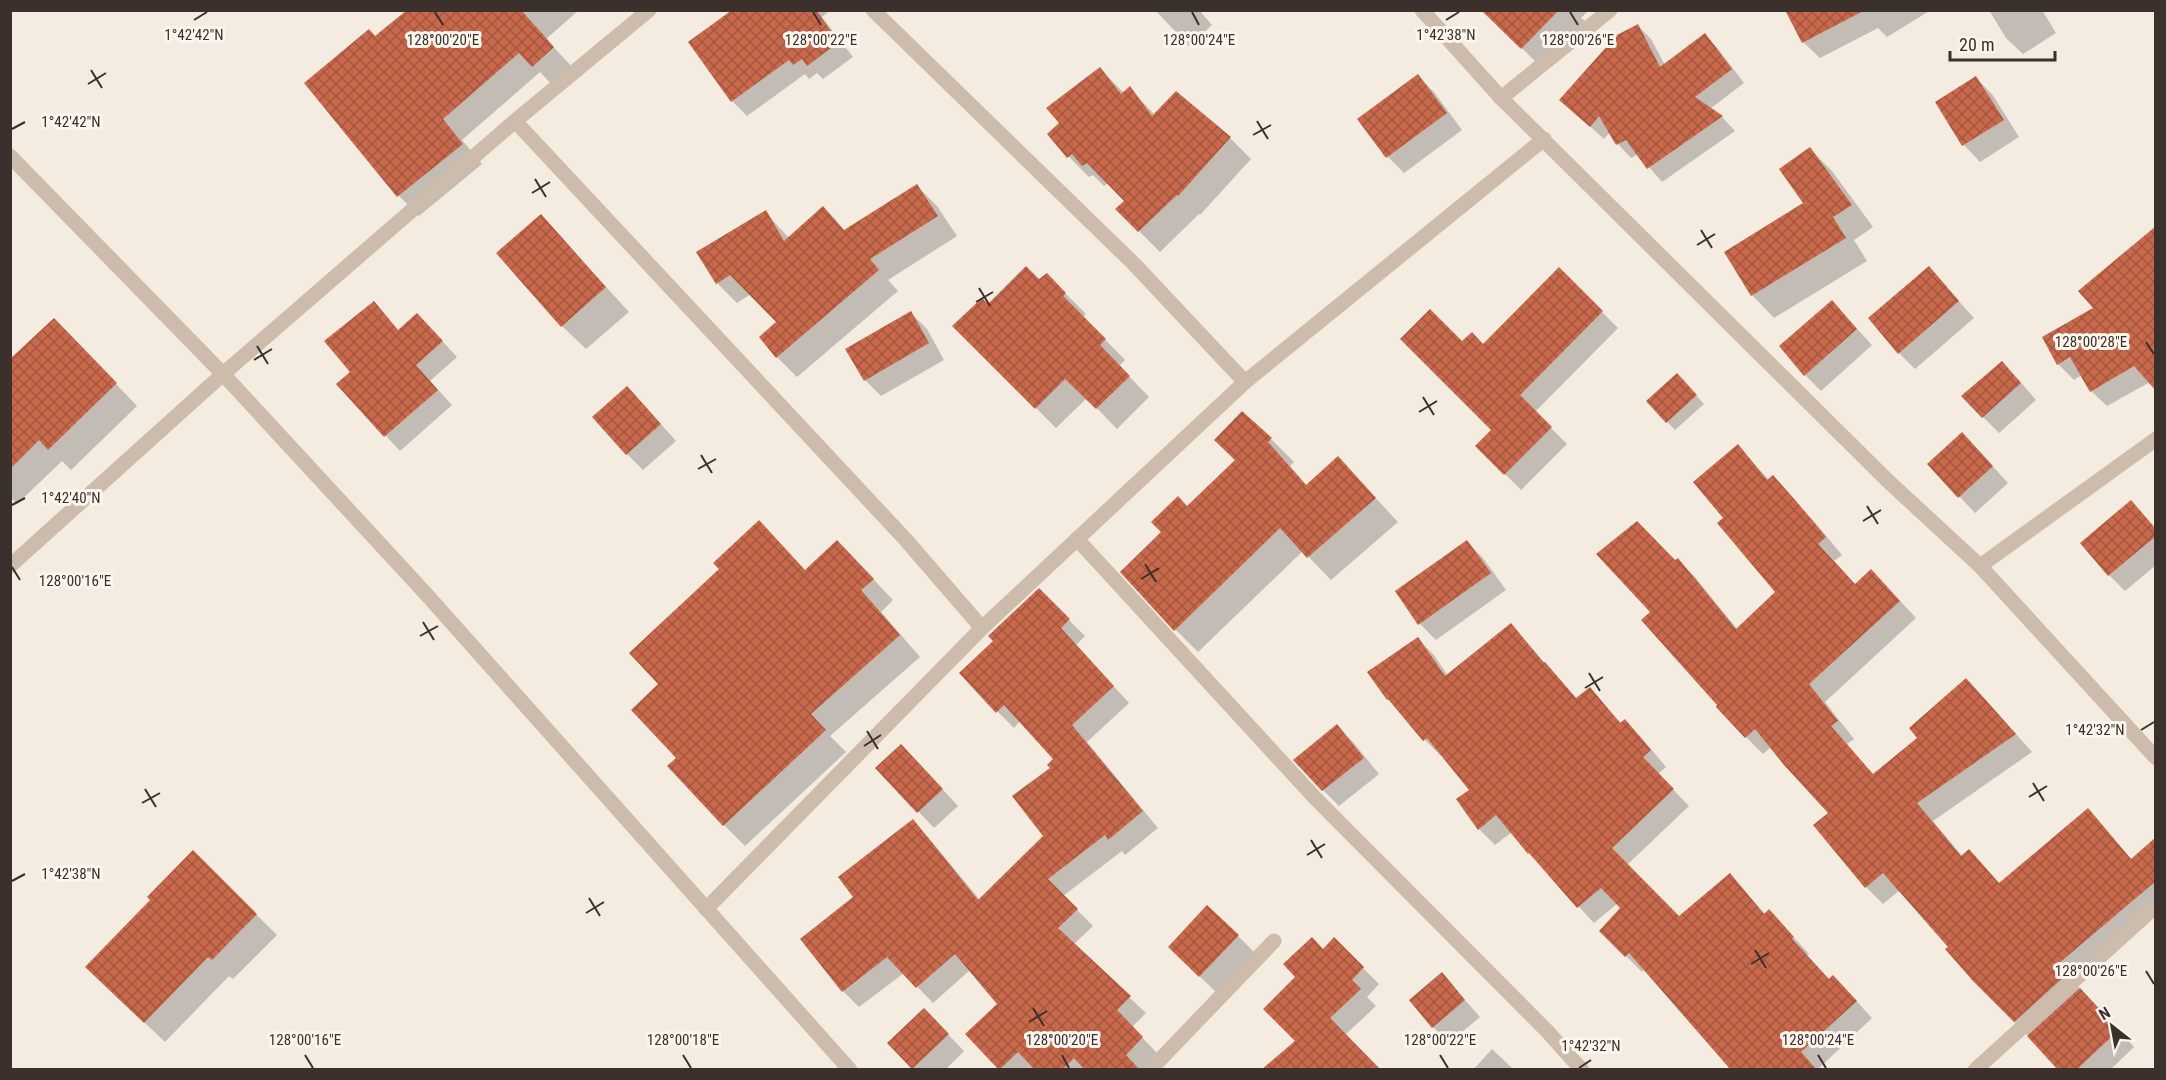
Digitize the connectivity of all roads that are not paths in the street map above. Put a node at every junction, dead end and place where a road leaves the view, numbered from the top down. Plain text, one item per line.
1 (650, 10) edge
2 (873, 10) edge
3 (1422, 10) edge
4 (1610, 10) edge
5 (1501, 98) junction
6 (515, 121) junction
7 (1544, 140) junction
8 (10, 156) edge
9 (224, 374) junction
10 (1245, 382) junction
11 (2156, 439) edge
12 (1077, 539) junction
13 (10, 566) edge
14 (1980, 566) junction
15 (982, 628) junction
16 (2156, 758) edge
17 (2156, 906) edge
18 (706, 909) junction
19 (1274, 941) dead end
20 (850, 1070) edge
21 (1149, 1070) edge
22 (1582, 1070) edge
23 (1976, 1070) edge

1 - 6 street
2 - 10 street
3 - 5 street
4 - 5 street
5 - 7 street
6 - 9 street
6 - 15 street
7 - 10 street
7 - 14 street
8 - 9 street
9 - 13 street
9 - 18 street
10 - 12 street
11 - 14 street
12 - 15 street
12 - 22 street
14 - 16 street
15 - 18 street
17 - 23 street
18 - 20 street
19 - 21 street

